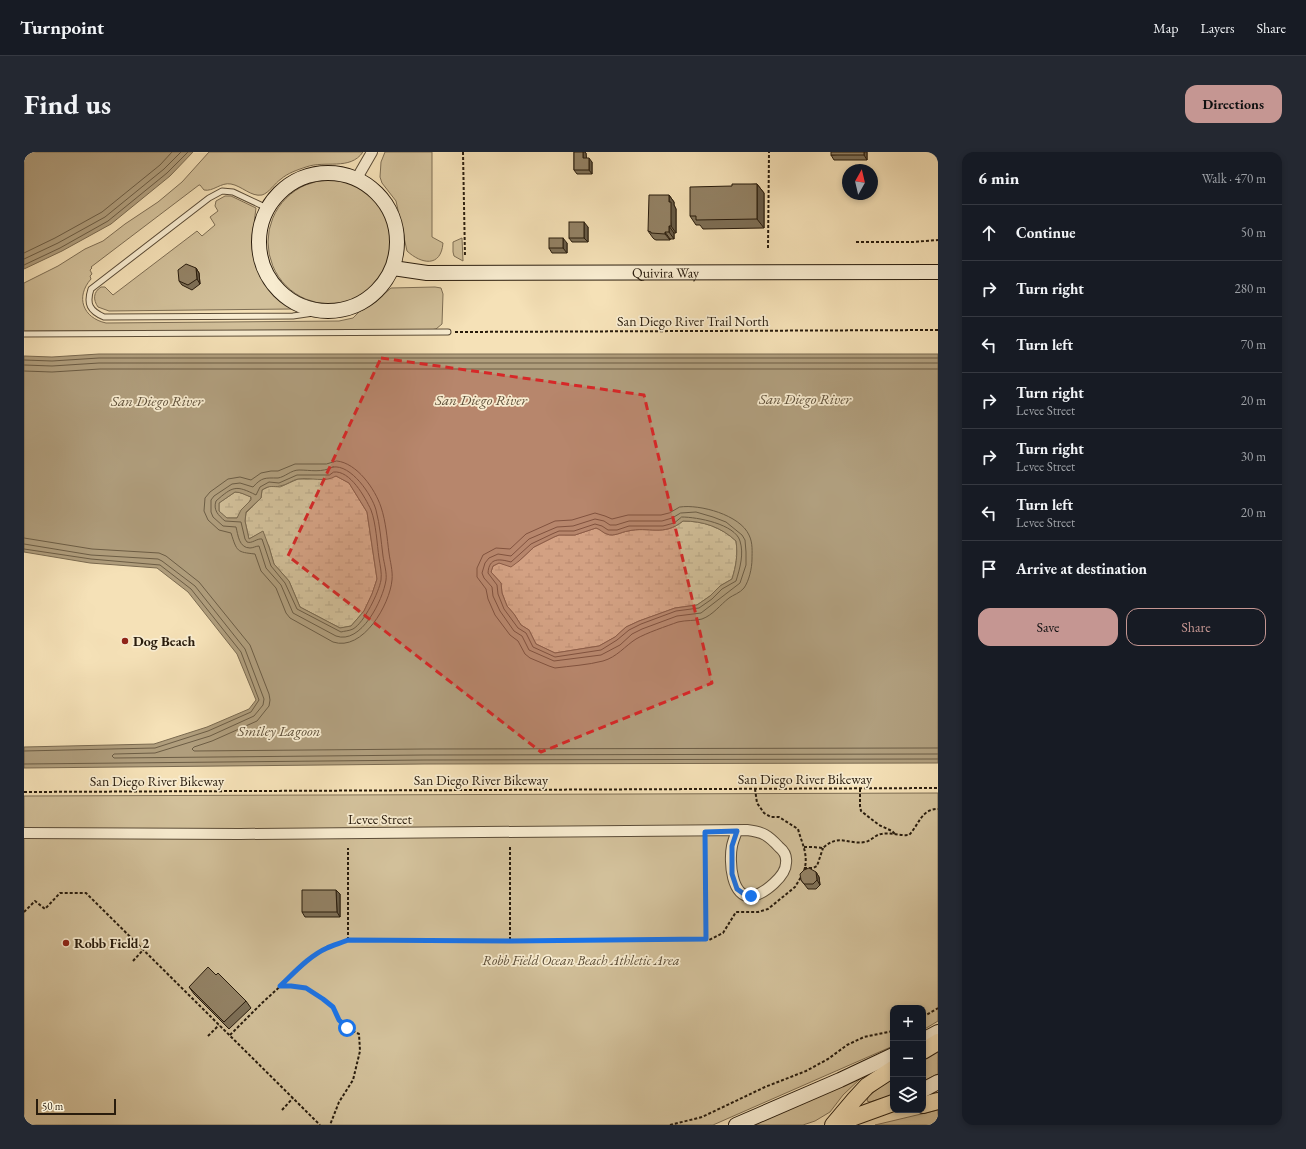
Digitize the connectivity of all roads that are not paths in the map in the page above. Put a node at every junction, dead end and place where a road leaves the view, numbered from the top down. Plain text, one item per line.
1 (372, 152) edge
2 (357, 178) junction
3 (267, 208) junction
4 (393, 268) junction
5 (938, 272) edge
6 (327, 312) junction
7 (448, 332) road end
8 (24, 334) edge
9 (737, 831) junction
10 (24, 833) edge
11 (938, 1032) edge
12 (926, 1038) edge
13 (938, 1042) edge
14 (926, 1049) edge
15 (890, 1056) edge
16 (890, 1071) edge
17 (938, 1082) edge
18 (926, 1088) edge
19 (938, 1101) edge
20 (890, 1104) edge
21 (926, 1104) edge
22 (736, 1125) edge
23 (832, 1125) edge

1 - 2 street
2 - 3 street
2 - 4 street
3 - 6 street
3 - 6 lane
4 - 5 street, Quivira Way
4 - 6 street
7 - 8 lane
9 - 9 street, Levee Street
9 - 10 street, Levee Street
11 - 12 street
13 - 14 main road
15 - 22 street
16 - 23 main road
17 - 18 street
19 - 21 main road
20 - 23 main road

